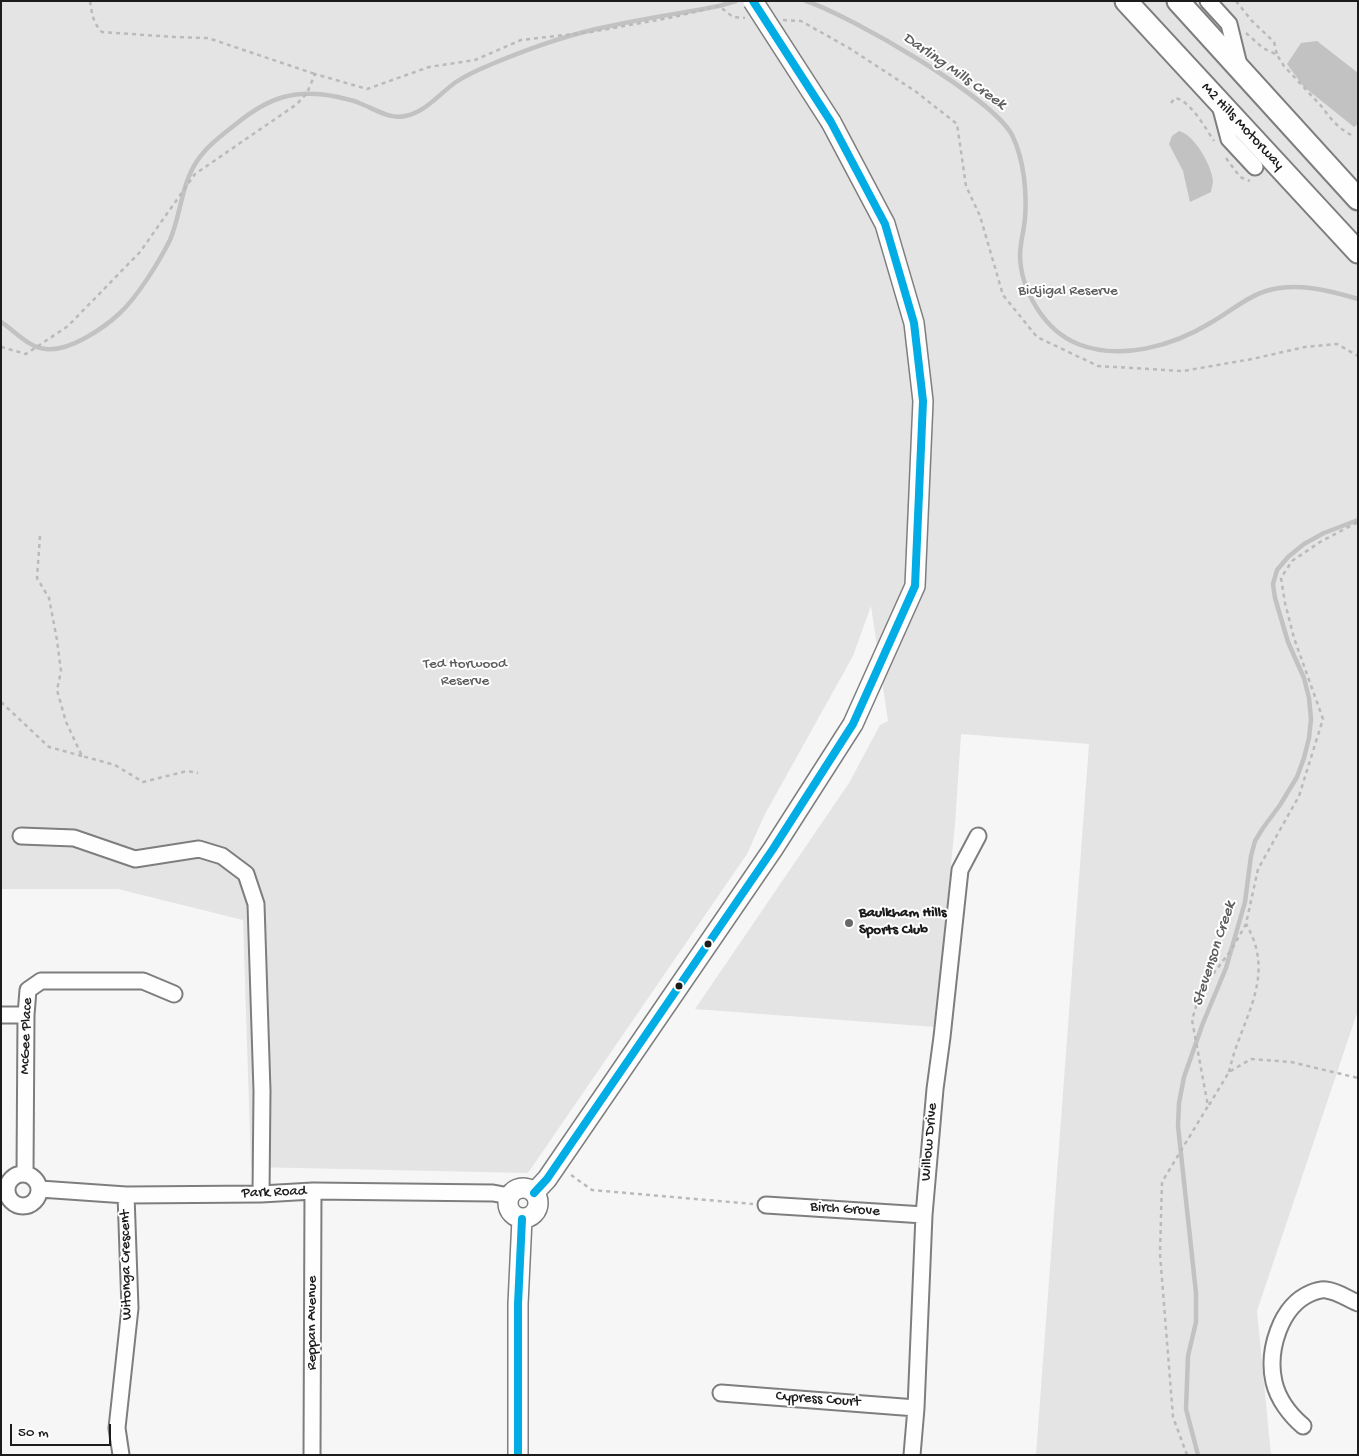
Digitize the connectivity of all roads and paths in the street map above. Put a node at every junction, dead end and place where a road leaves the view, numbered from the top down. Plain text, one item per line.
1 (90, 1) edge
2 (1126, 1) edge
3 (1178, 1) edge
4 (1208, 1) edge
5 (1236, 1) edge
6 (753, 10) edge
7 (781, 20) dead end
8 (1267, 50) dead end
9 (1277, 55) junction
10 (1240, 69) junction
11 (315, 74) junction
12 (1219, 103) junction
13 (1352, 135) dead end
14 (1255, 168) dead end
15 (1354, 195) edge
16 (1358, 252) edge
17 (1, 346) edge
18 (1358, 356) edge
19 (1358, 522) edge
20 (40, 536) dead end
21 (1, 702) edge
22 (82, 756) junction
23 (198, 773) dead end
24 (21, 836) dead end
25 (978, 836) dead end
26 (1246, 924) junction
27 (174, 994) dead end
28 (1, 1015) edge
29 (26, 1015) junction
30 (1229, 1072) junction
31 (1358, 1078) edge
32 (1208, 1106) junction
33 (25, 1174) junction
34 (571, 1176) dead end
35 (40, 1189) junction
36 (4, 1191) edge
37 (313, 1191) junction
38 (534, 1193) junction
39 (261, 1194) junction
40 (126, 1195) junction
41 (509, 1196) junction
42 (766, 1205) joint
43 (924, 1216) junction
44 (522, 1219) junction
45 (1358, 1303) edge
46 (721, 1393) dead end
47 (916, 1408) junction
48 (1304, 1426) dead end
49 (121, 1455) edge
50 (312, 1455) edge
51 (518, 1455) edge
52 (912, 1455) edge
53 (1187, 1455) edge

1 - 11 path
2 - 12 highway, M2 Hills Motorway
3 - 10 highway
4 - 10 street
5 - 9 path
6 - 11 path
6 - 38 main road, bridge
7 - 18 path
8 - 9 path
9 - 13 path
10 - 15 highway
11 - 17 path
12 - 14 street
12 - 16 highway, M2 Hills Motorway
19 - 26 path
20 - 22 path
21 - 22 path
22 - 23 path
24 - 39 street
25 - 43 street, Willow Drive
26 - 30 path
26 - 32 path
27 - 29 street, McGee Place
28 - 29 street
29 - 33 street, McGee Place
30 - 31 path
30 - 32 path
32 - 53 path
33 - 35 street
33 - 36 street
34 - 42 path
35 - 36 street
35 - 40 street, Park Road
37 - 39 street, Park Road
37 - 41 street, Park Road
37 - 50 street, Reppan Avenue
38 - 41 main road
38 - 44 main road
39 - 40 street, Park Road
40 - 49 street, Witonga Crescent
41 - 44 main road
42 - 43 street, Birch Grove
43 - 47 street, Willow Drive
44 - 51 main road
45 - 48 street
46 - 47 street, Cypress Court
47 - 52 street, Willow Drive

